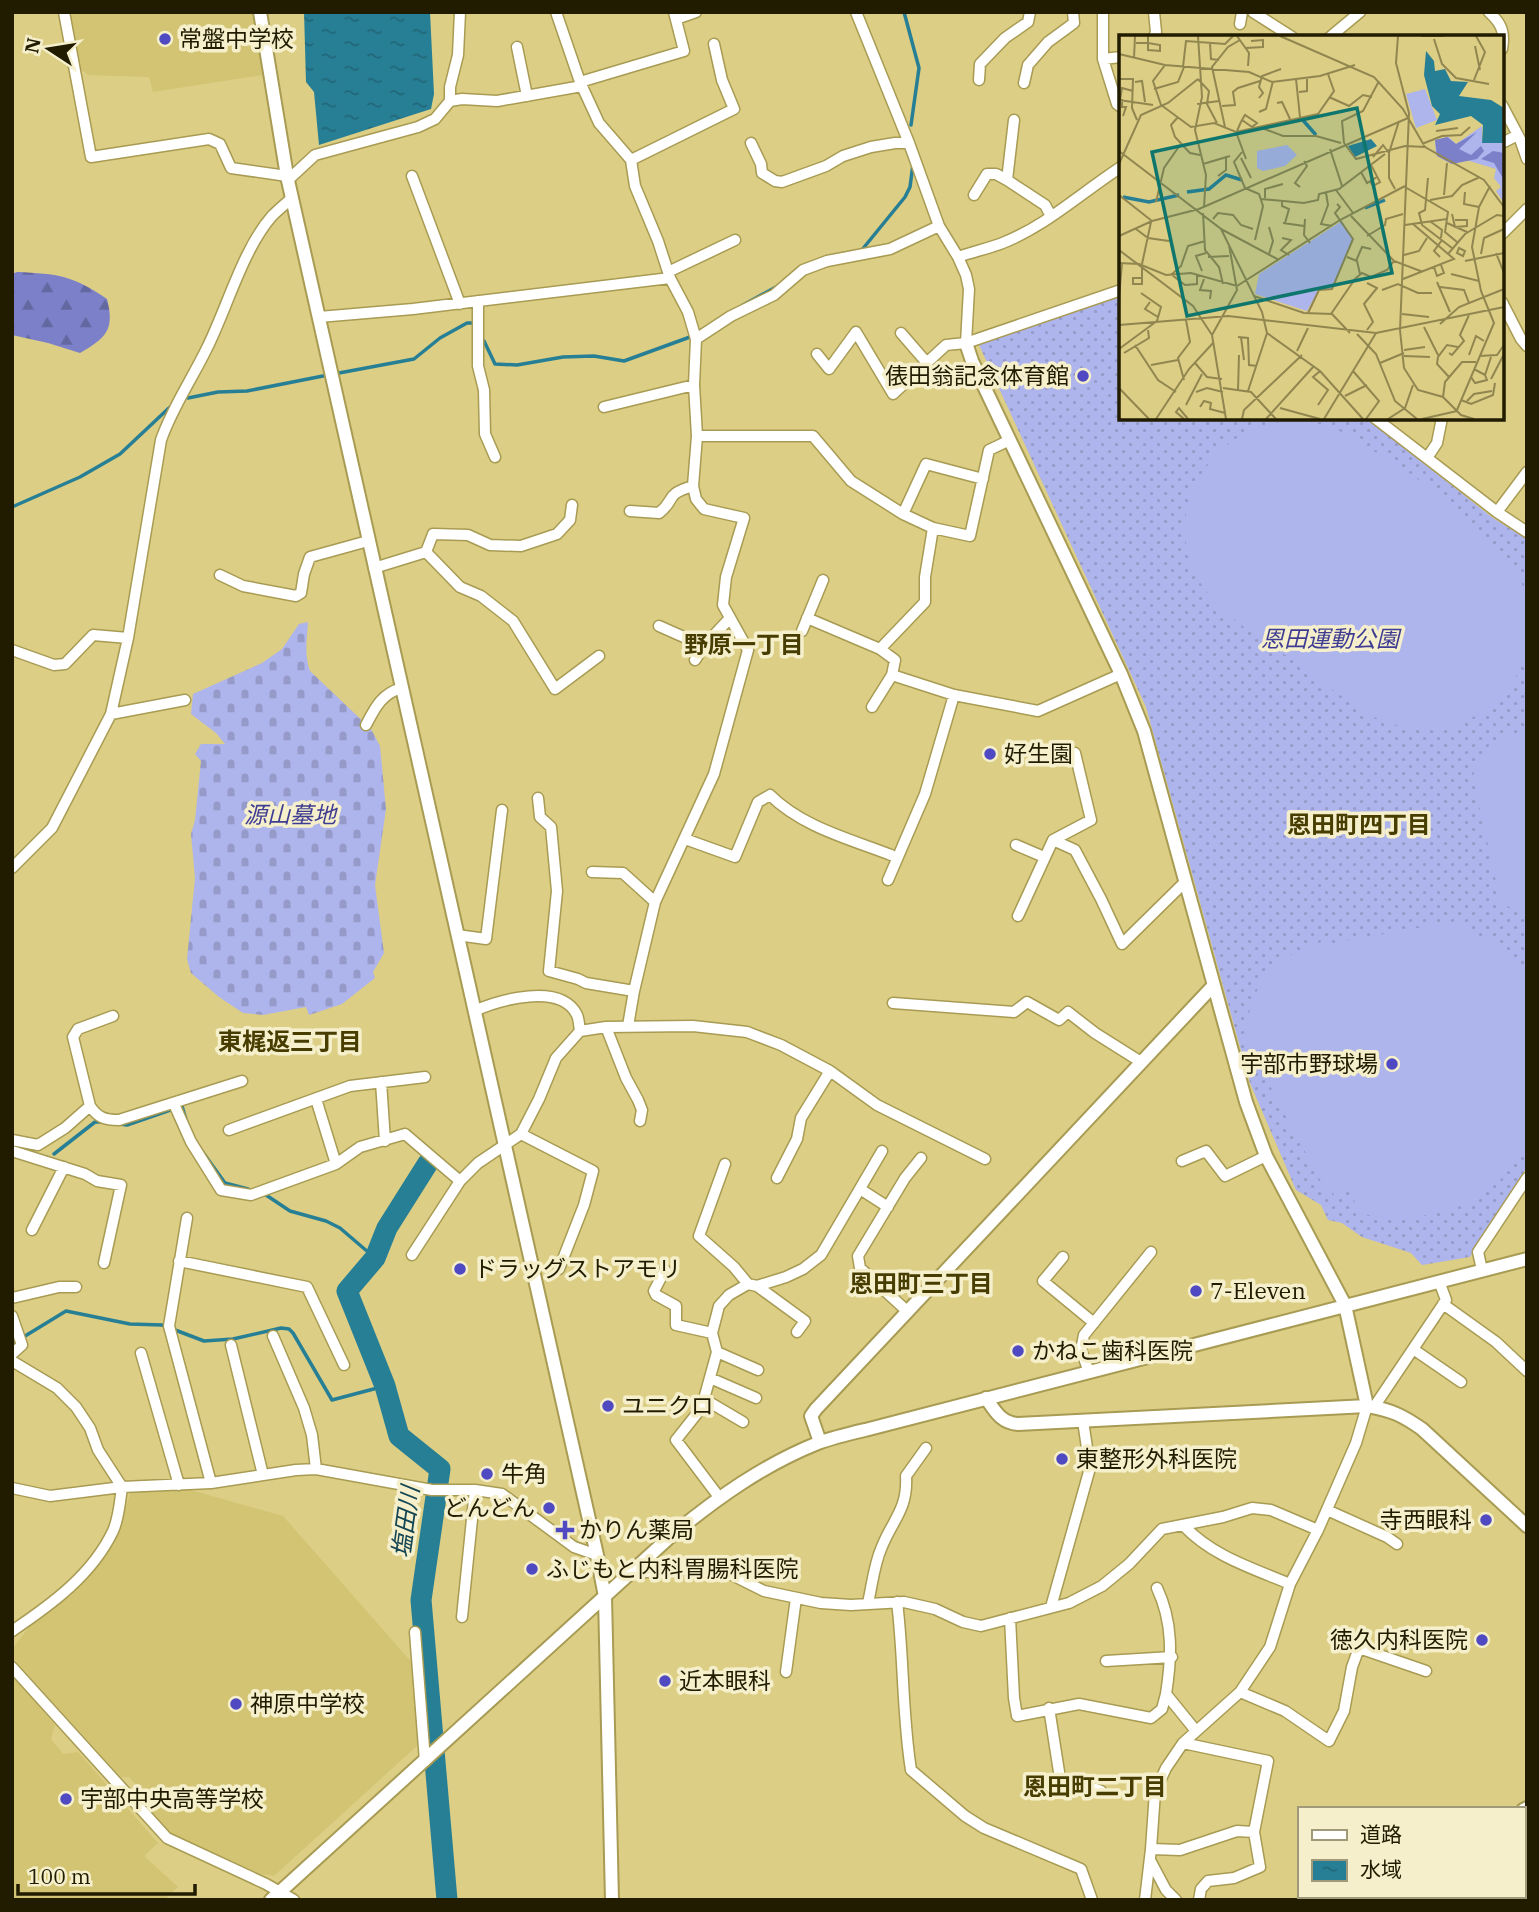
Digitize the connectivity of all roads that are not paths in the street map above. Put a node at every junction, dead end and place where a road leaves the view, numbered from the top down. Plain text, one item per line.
1 (65, 12) edge
2 (260, 12) edge
3 (460, 12) edge
4 (556, 12) edge
5 (696, 12) edge
6 (856, 12) edge
7 (1030, 12) edge
8 (1073, 12) edge
9 (1103, 12) edge
10 (1154, 12) edge
11 (1242, 12) edge
12 (1253, 12) edge
13 (1360, 12) edge
14 (1489, 12) edge
15 (675, 16) edge
16 (1270, 17) edge
17 (1240, 24) dead end
18 (1154, 35) edge
19 (1290, 35) edge
20 (1332, 35) edge
21 (1504, 35) edge
22 (714, 44) dead end
23 (517, 47) dead end
24 (1119, 57) edge
25 (1103, 59) junction
26 (979, 80) dead end
27 (1024, 83) dead end
28 (581, 84) junction
29 (1118, 95) edge
30 (527, 96) junction
31 (450, 101) junction
32 (1504, 109) edge
33 (1014, 120) dead end
34 (1522, 137) edge
35 (1504, 142) edge
36 (751, 143) dead end
37 (909, 143) junction
38 (1527, 159) edge
39 (631, 160) junction
40 (1119, 168) edge
41 (762, 173) junction
42 (412, 176) dead end
43 (288, 178) junction
44 (750, 178) dead end
45 (1007, 180) junction
46 (974, 195) dead end
47 (292, 198) junction
48 (1527, 209) edge
49 (1051, 216) junction
50 (939, 226) junction
51 (1504, 232) edge
52 (734, 240) dead end
53 (958, 257) junction
54 (668, 275) junction
55 (1119, 291) edge
56 (478, 301) junction
57 (460, 304) junction
58 (1504, 306) edge
59 (319, 317) junction
60 (901, 334) dead end
61 (696, 339) junction
62 (966, 343) junction
63 (1527, 346) edge
64 (817, 354) dead end
65 (927, 363) junction
66 (694, 385) junction
67 (604, 408) dead end
68 (1378, 420) edge
69 (1442, 420) edge
70 (697, 436) junction
71 (1010, 440) junction
72 (495, 457) dead end
73 (1427, 458) junction
74 (1527, 472) edge
75 (982, 479) junction
76 (693, 486) junction
77 (572, 505) dead end
78 (630, 511) dead end
79 (1497, 512) junction
80 (903, 514) junction
81 (933, 528) junction
82 (1527, 532) edge
83 (368, 541) junction
84 (426, 552) junction
85 (374, 568) junction
86 (220, 575) dead end
87 (823, 580) dead end
88 (730, 618) junction
89 (807, 618) junction
90 (659, 626) dead end
91 (802, 631) dead end
92 (128, 638) junction
93 (704, 646) junction
94 (880, 649) junction
95 (12, 650) edge
96 (599, 656) dead end
97 (695, 660) dead end
98 (1121, 674) junction
99 (892, 675) junction
100 (402, 688) junction
101 (954, 695) junction
102 (185, 700) dead end
103 (872, 708) dead end
104 (111, 714) junction
105 (366, 725) dead end
106 (1076, 753) dead end
107 (538, 798) dead end
108 (502, 810) dead end
109 (685, 839) junction
110 (1053, 840) junction
111 (1016, 845) dead end
112 (891, 855) dead end
113 (1044, 857) junction
114 (12, 868) edge
115 (592, 872) dead end
116 (888, 880) dead end
117 (1184, 883) junction
118 (655, 902) junction
119 (1018, 916) dead end
120 (457, 935) junction
121 (1213, 986) junction
122 (634, 991) junction
123 (893, 1003) dead end
124 (474, 1011) junction
125 (113, 1016) dead end
126 (628, 1026) junction
127 (606, 1027) junction
128 (580, 1031) junction
129 (1141, 1062) junction
130 (830, 1071) junction
131 (425, 1077) dead end
132 (242, 1081) dead end
133 (381, 1082) junction
134 (317, 1099) junction
135 (174, 1104) junction
136 (90, 1106) junction
137 (640, 1121) dead end
138 (229, 1130) dead end
139 (521, 1134) junction
140 (12, 1140) edge
141 (385, 1140) junction
142 (504, 1146) junction
143 (882, 1150) dead end
144 (12, 1151) edge
145 (1266, 1156) junction
146 (921, 1158) dead end
147 (985, 1159) dead end
148 (1182, 1161) dead end
149 (337, 1164) junction
150 (725, 1164) dead end
151 (64, 1167) junction
152 (777, 1178) dead end
153 (460, 1181) junction
154 (1526, 1181) edge
155 (860, 1189) junction
156 (888, 1207) junction
157 (187, 1218) dead end
158 (32, 1230) dead end
159 (1151, 1252) dead end
160 (412, 1255) dead end
161 (1063, 1257) dead end
162 (1527, 1259) edge
163 (179, 1261) junction
164 (104, 1264) dead end
165 (559, 1269) dead end
166 (665, 1270) dead end
167 (1482, 1270) junction
168 (1439, 1281) junction
169 (753, 1285) junction
170 (76, 1287) dead end
171 (12, 1298) edge
172 (1443, 1304) junction
173 (1345, 1305) junction
174 (907, 1311) junction
175 (12, 1316) edge
176 (1094, 1323) junction
177 (797, 1332) dead end
178 (712, 1333) junction
179 (273, 1336) dead end
180 (231, 1345) dead end
181 (1413, 1349) junction
182 (717, 1352) junction
183 (141, 1353) dead end
184 (12, 1354) edge
185 (12, 1361) edge
186 (344, 1365) dead end
187 (758, 1370) dead end
188 (1527, 1371) edge
189 (1089, 1372) junction
190 (710, 1378) junction
191 (1461, 1382) dead end
192 (756, 1398) dead end
193 (986, 1398) junction
194 (704, 1399) junction
195 (1370, 1407) junction
196 (743, 1422) dead end
197 (1083, 1422) junction
198 (820, 1442) junction
199 (926, 1448) dead end
200 (316, 1469) junction
201 (263, 1475) junction
202 (211, 1483) junction
203 (179, 1485) junction
204 (122, 1487) junction
205 (12, 1488) edge
206 (475, 1490) junction
207 (719, 1497) junction
208 (1326, 1510) junction
209 (1183, 1525) junction
210 (1527, 1527) edge
211 (1318, 1530) junction
212 (1397, 1544) dead end
213 (597, 1555) junction
214 (632, 1573) junction
215 (1290, 1584) junction
216 (1157, 1587) dead end
217 (604, 1597) junction
218 (796, 1598) junction
219 (897, 1602) junction
220 (868, 1603) junction
221 (1051, 1607) junction
222 (462, 1617) dead end
223 (1010, 1618) junction
224 (12, 1631) edge
225 (415, 1632) dead end
226 (1171, 1657) junction
227 (1105, 1661) dead end
228 (12, 1667) edge
229 (1426, 1671) dead end
230 (786, 1672) dead end
231 (1240, 1692) junction
232 (1166, 1693) junction
233 (1049, 1709) junction
234 (1196, 1731) junction
235 (1183, 1743) junction
236 (430, 1757) junction
237 (1101, 1791) dead end
238 (1254, 1832) junction
239 (1151, 1855) junction
240 (275, 1896) edge
241 (294, 1900) edge
242 (612, 1900) edge
243 (1092, 1900) edge
244 (1145, 1900) edge
245 (1176, 1900) edge
246 (1199, 1900) edge

1 - 43 street
2 - 43 street
3 - 31 street
4 - 28 street
5 - 15 street
6 - 37 street
7 - 26 street
8 - 27 street
9 - 25 street
10 - 18 street
11 - 17 street
12 - 16 street
13 - 20 street
14 - 21 street
15 - 28 street
16 - 19 street
22 - 39 street
23 - 30 street
24 - 25 street
25 - 29 street
28 - 30 street
28 - 39 street
30 - 31 street
31 - 43 street
32 - 34 street
33 - 45 street
34 - 35 street
34 - 38 street
36 - 41 street
37 - 41 street
37 - 50 street
39 - 54 street
40 - 49 street
41 - 44 street
42 - 57 street
43 - 47 street
45 - 46 street
45 - 49 street
47 - 59 street
47 - 92 street
48 - 51 street
49 - 53 street
50 - 53 street
50 - 61 street
52 - 54 street
53 - 62 street
54 - 56 street
54 - 61 street
55 - 62 street
56 - 57 street
56 - 72 street
57 - 59 street
58 - 63 street
59 - 83 street
60 - 65 street
61 - 66 street
62 - 65 street
62 - 71 street
64 - 65 street
66 - 67 street
66 - 70 street
68 - 73 street
69 - 73 street
70 - 76 street
70 - 80 street
71 - 75 street
71 - 98 street
73 - 79 street
74 - 79 street
75 - 80 street
75 - 81 street
76 - 78 street
76 - 88 street
77 - 84 street
79 - 82 street
80 - 81 street
81 - 94 street
83 - 85 street
83 - 86 street
84 - 85 street
84 - 96 street
85 - 100 street
87 - 89 street
88 - 93 street
88 - 109 street
89 - 91 street
89 - 94 street
90 - 93 street
92 - 95 street
92 - 104 street
93 - 97 street
94 - 99 street
98 - 101 street
98 - 117 street
99 - 101 street
99 - 103 street
100 - 105 street
100 - 120 street
101 - 116 street
102 - 104 street
104 - 114 street
106 - 110 street
107 - 122 street
108 - 120 street
109 - 112 street
109 - 118 street
110 - 113 street
110 - 117 street
111 - 113 street
113 - 119 street
115 - 118 street
117 - 121 street
118 - 122 street
120 - 124 street
121 - 129 street
121 - 145 street
122 - 126 street
123 - 129 street
124 - 128 street
124 - 142 street
125 - 136 street
126 - 127 street
126 - 130 street
127 - 128 street
127 - 137 street
128 - 139 street
129 - 174 street
130 - 147 street
130 - 152 street
131 - 133 street
132 - 135 street
133 - 134 street
133 - 141 street
134 - 138 street
134 - 149 street
135 - 136 street
135 - 149 street
136 - 140 street
139 - 142 street
139 - 165 street
141 - 149 street
141 - 153 street
142 - 153 street
142 - 213 street
143 - 155 street
144 - 151 street
145 - 148 street
145 - 173 street
146 - 156 street
150 - 169 street
151 - 158 street
151 - 164 street
153 - 160 street
154 - 167 street
155 - 156 street
155 - 169 street
156 - 174 street
157 - 163 street
159 - 176 street
161 - 176 street
162 - 167 street
163 - 186 street
163 - 202 street
166 - 178 street
167 - 168 street
168 - 172 street
168 - 173 street
169 - 177 street
169 - 178 street
170 - 171 street
172 - 181 street
172 - 188 street
173 - 189 street
173 - 195 street
174 - 198 street
175 - 184 street
176 - 189 street
178 - 182 street
179 - 200 street
180 - 201 street
181 - 191 street
181 - 195 street
182 - 187 street
182 - 190 street
183 - 203 street
185 - 204 street
189 - 193 street
190 - 192 street
190 - 194 street
193 - 197 street
193 - 198 street
194 - 196 street
194 - 207 street
195 - 197 street
195 - 208 street
195 - 210 street
197 - 221 street
198 - 207 street
199 - 220 street
200 - 201 street
200 - 206 street
201 - 202 street
202 - 203 street
203 - 204 street
204 - 205 street
204 - 224 street
206 - 213 street
206 - 222 street
207 - 214 street
208 - 211 street
208 - 212 street
209 - 211 street
209 - 215 street
209 - 221 street
211 - 215 street
213 - 217 street
214 - 217 street
214 - 218 street
215 - 231 street
216 - 226 street
217 - 236 street
217 - 242 street
218 - 220 street
218 - 230 street
219 - 220 street
219 - 223 street
219 - 243 street
221 - 223 street
223 - 233 street
225 - 236 street
226 - 227 street
226 - 232 street
228 - 240 street
229 - 231 street
231 - 234 street
232 - 233 street
232 - 234 street
233 - 237 street
234 - 235 street
235 - 238 street
235 - 239 street
236 - 240 street
238 - 239 street
238 - 246 street
239 - 244 street
239 - 245 street
240 - 241 street

